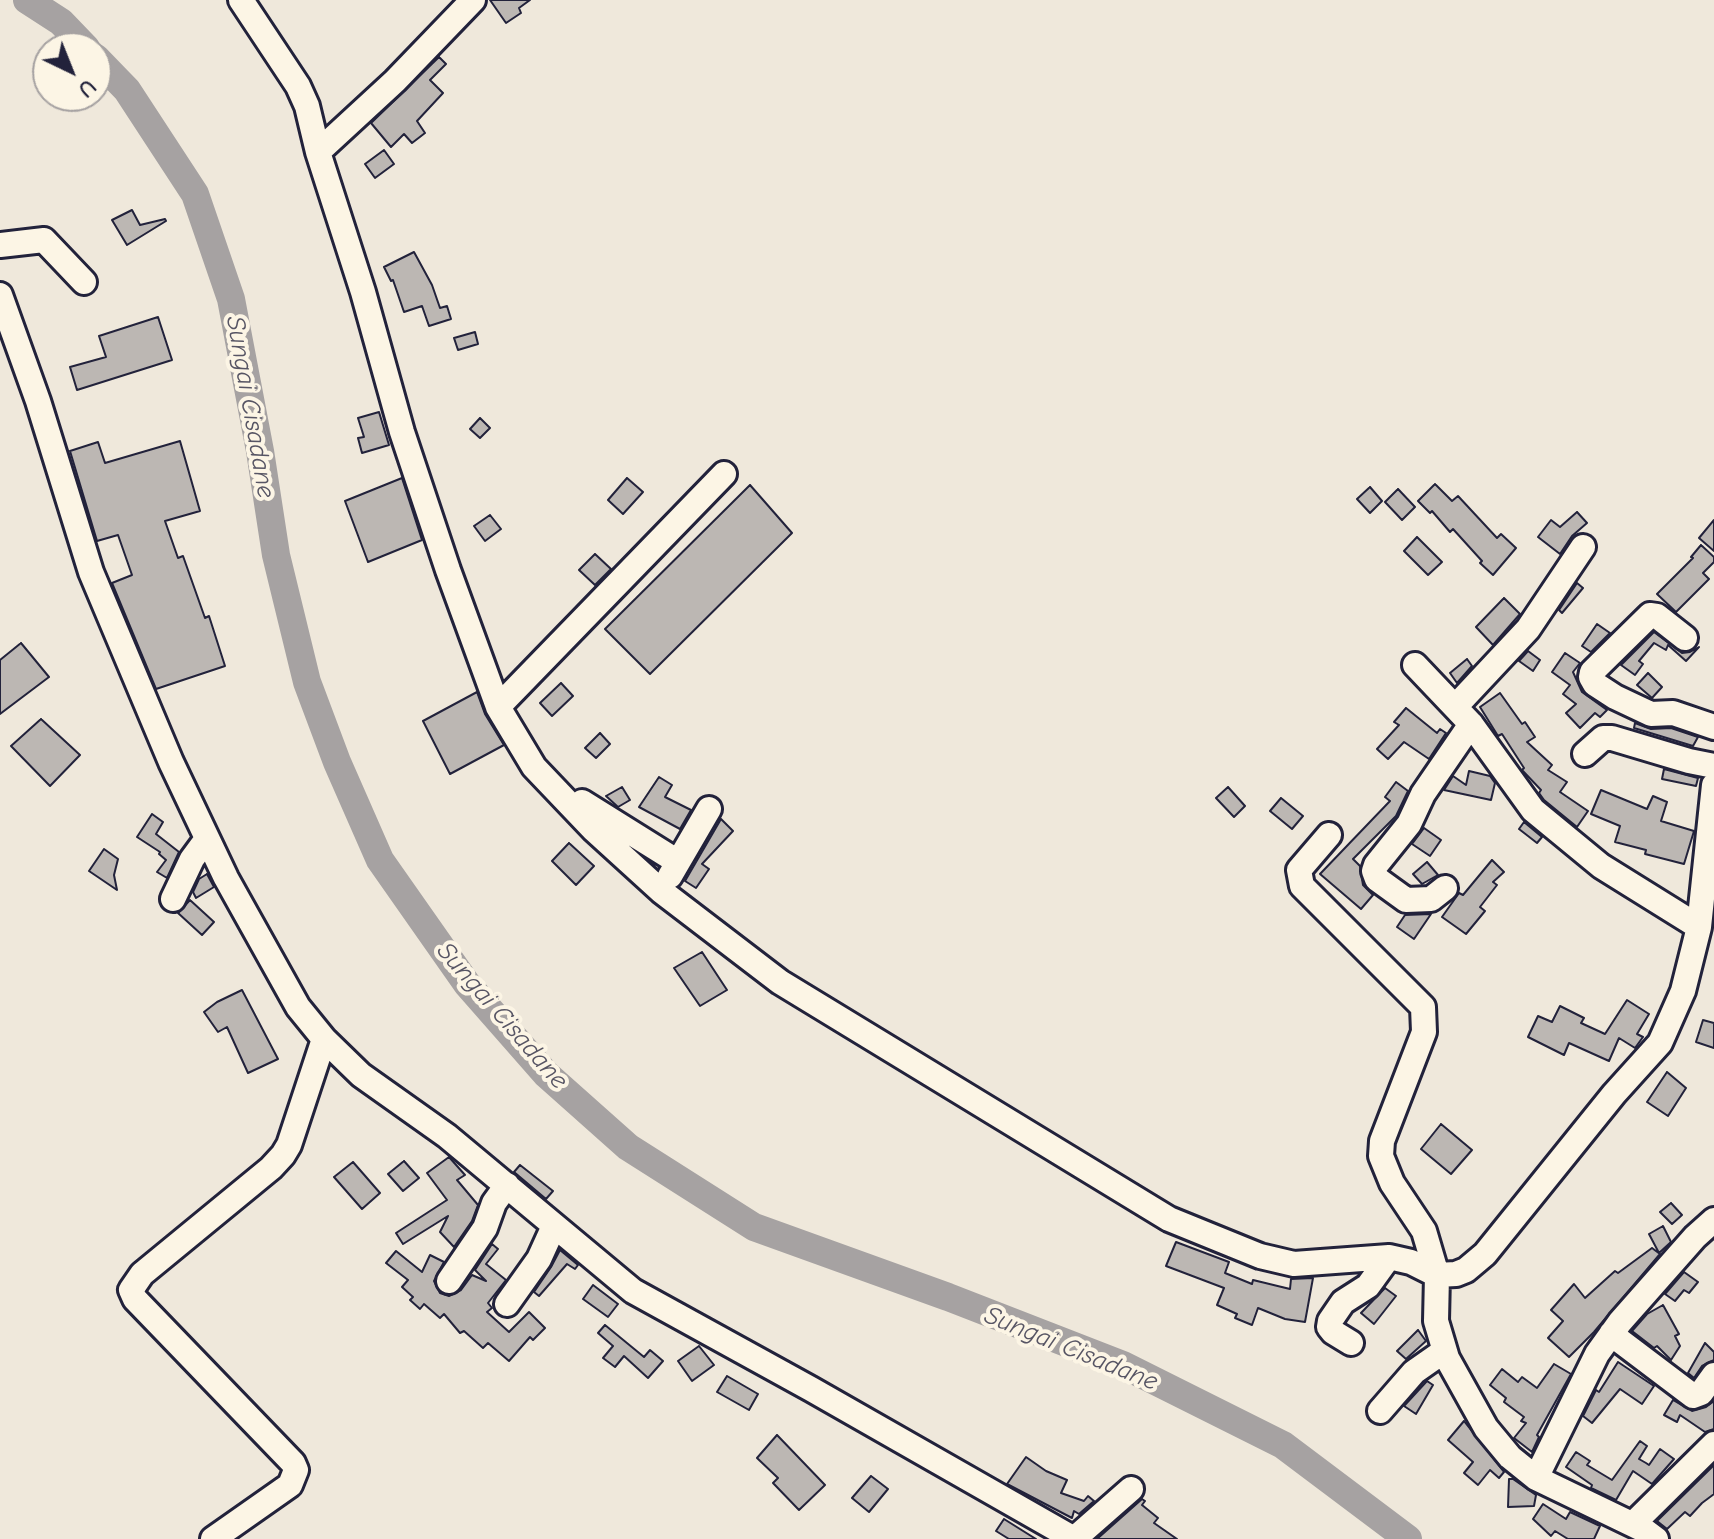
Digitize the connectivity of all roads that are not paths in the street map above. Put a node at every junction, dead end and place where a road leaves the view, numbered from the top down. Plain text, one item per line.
1 (241, 0) edge
2 (473, 0) edge
3 (318, 152) junction
4 (0, 245) edge
5 (84, 282) dead end
6 (0, 295) edge
7 (724, 474) dead end
8 (1583, 547) dead end
9 (1685, 638) dead end
10 (1415, 665) dead end
11 (498, 707) junction
12 (1463, 716) junction
13 (1714, 727) edge
14 (1585, 754) dead end
15 (1714, 766) edge
16 (534, 767) junction
17 (1714, 785) edge
18 (709, 809) dead end
19 (1329, 835) dead end
20 (206, 840) junction
21 (678, 862) junction
22 (1445, 888) dead end
23 (661, 891) junction
24 (173, 899) dead end
25 (1699, 927) junction
26 (324, 1039) junction
27 (507, 1185) junction
28 (1714, 1220) edge
29 (554, 1226) junction
30 (1389, 1257) junction
31 (1437, 1275) junction
32 (449, 1281) dead end
33 (507, 1304) dead end
34 (1611, 1334) junction
35 (1351, 1343) dead end
36 (1444, 1351) junction
37 (1714, 1375) edge
38 (1380, 1411) dead end
39 (1714, 1444) edge
40 (1536, 1478) junction
41 (1131, 1489) dead end
42 (1633, 1524) junction
43 (1070, 1538) edge
44 (213, 1539) edge
45 (1656, 1539) edge

1 - 3 street
2 - 3 street
3 - 11 street
4 - 5 street
6 - 20 street
7 - 11 street
8 - 12 street
9 - 13 street
10 - 12 street
11 - 16 street
12 - 22 street
12 - 25 street
14 - 15 street
16 - 21 street
16 - 23 street
17 - 25 street
18 - 21 street
19 - 31 street
20 - 24 street
20 - 26 street
21 - 23 street
23 - 30 street
25 - 31 street
26 - 27 street
26 - 44 street
27 - 29 street
27 - 32 street
28 - 34 street
29 - 33 street
29 - 43 street
30 - 31 street
30 - 35 street
31 - 36 street
34 - 37 street
34 - 40 street
36 - 38 street
36 - 40 street
39 - 42 street
40 - 42 street
41 - 43 street
42 - 45 street

